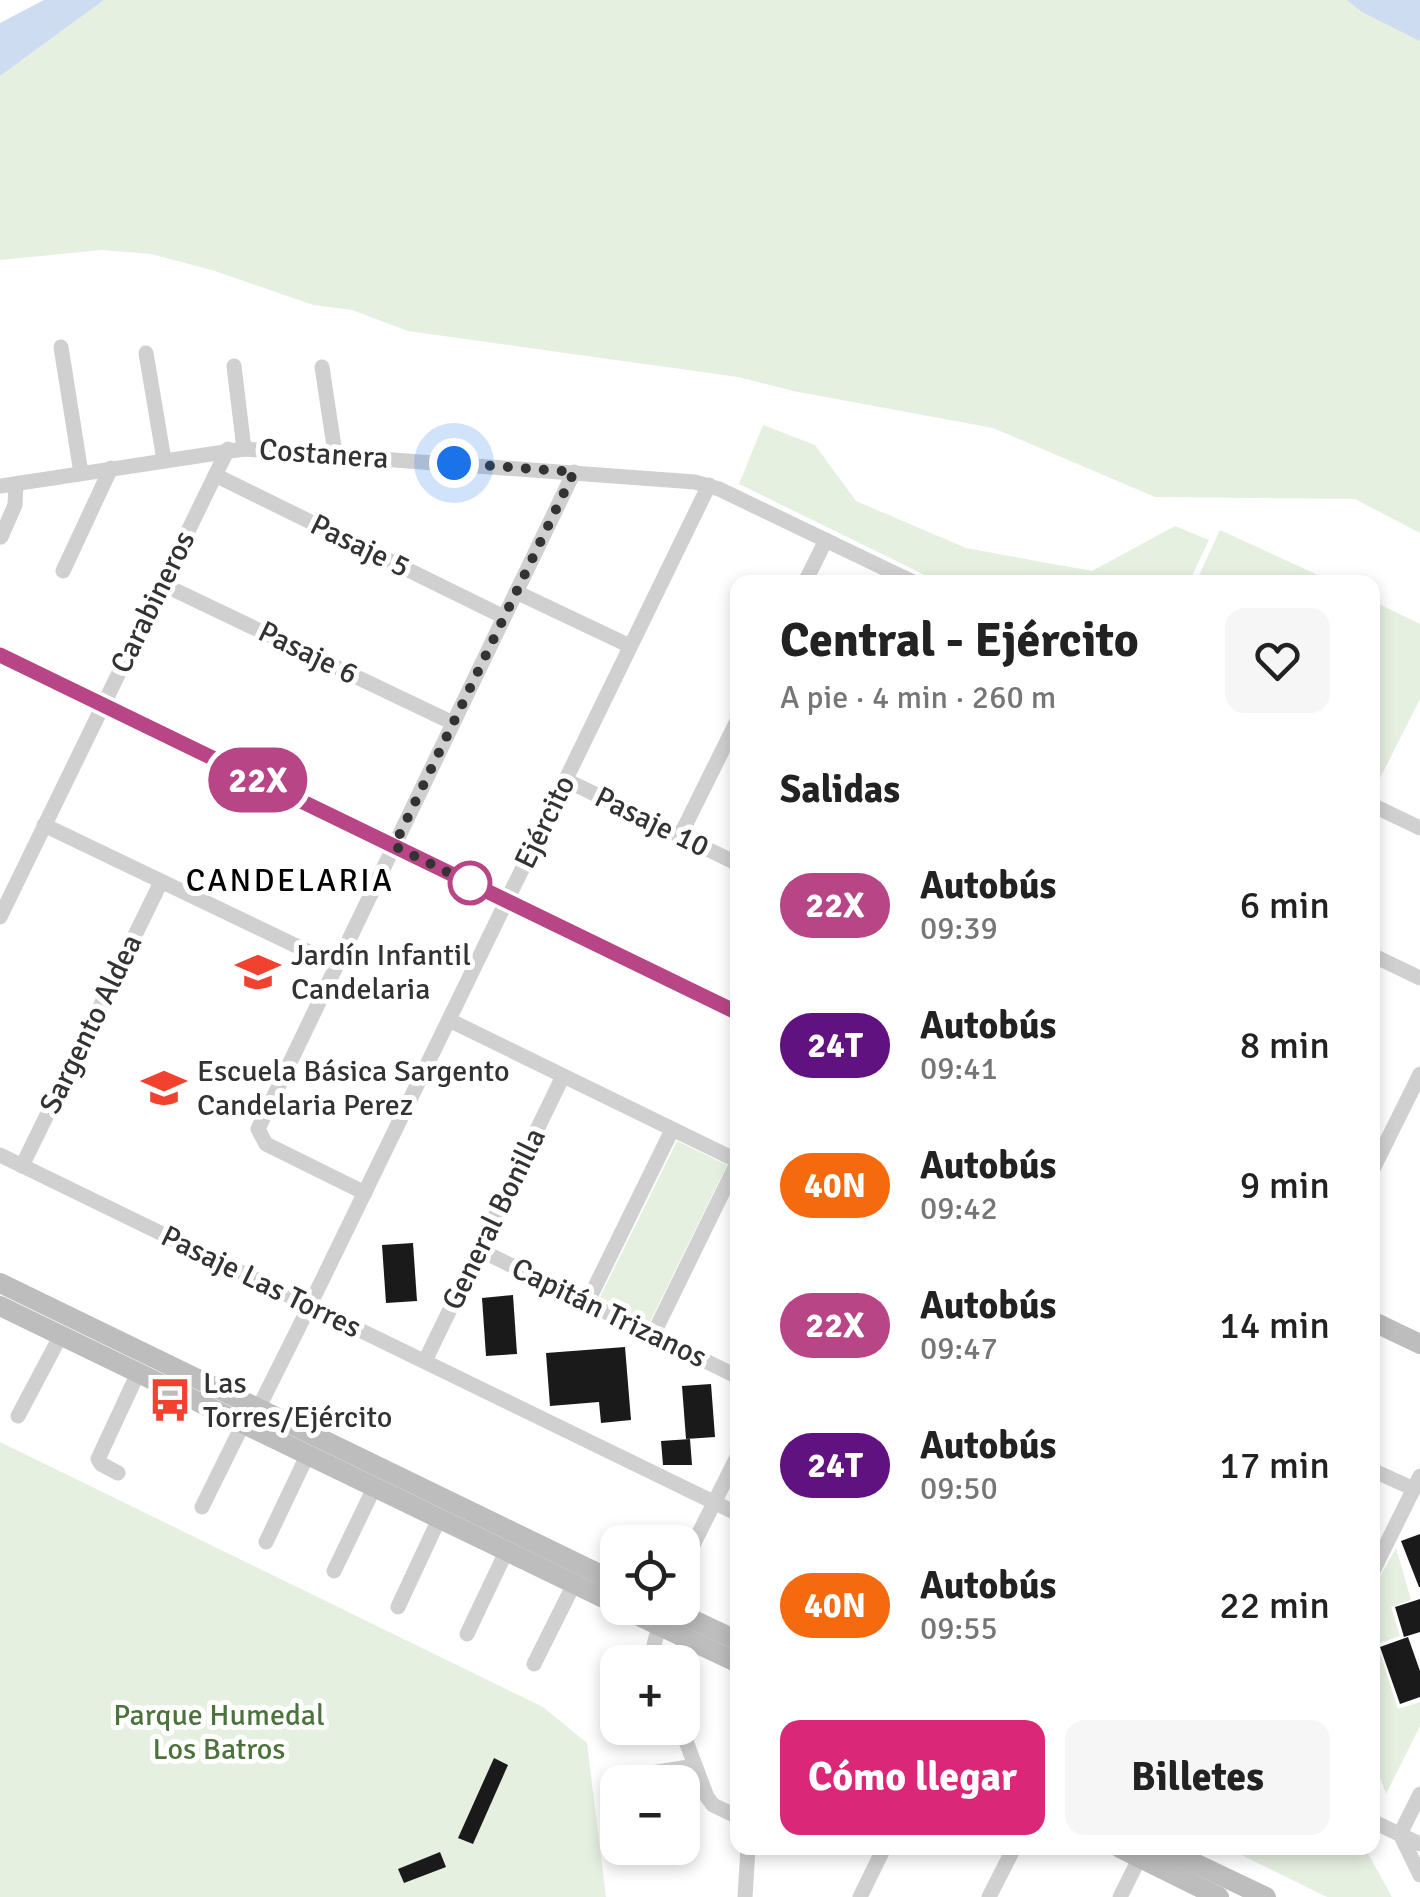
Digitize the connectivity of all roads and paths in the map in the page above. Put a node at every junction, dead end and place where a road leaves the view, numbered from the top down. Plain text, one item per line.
1 (61, 347) dead end
2 (146, 353) dead end
3 (234, 366) dead end
4 (322, 367) dead end
5 (236, 449) junction
6 (335, 453) junction
7 (164, 460) junction
8 (111, 468) junction
9 (574, 472) junction
10 (81, 473) junction
11 (215, 475) junction
12 (8, 485) edge
13 (709, 485) junction
14 (1, 537) edge
15 (826, 540) junction
16 (63, 570) dead end
17 (808, 575) edge
18 (898, 575) edge
19 (162, 584) junction
20 (516, 592) junction
21 (504, 617) junction
22 (630, 646) junction
23 (0, 655) edge
24 (103, 705) junction
25 (453, 723) junction
26 (730, 735) edge
27 (566, 780) junction
28 (1380, 809) edge
29 (44, 825) junction
30 (1420, 828) edge
31 (680, 836) junction
32 (394, 846) junction
33 (730, 860) edge
34 (161, 882) junction
35 (507, 901) junction
36 (0, 917) edge
37 (1380, 959) edge
38 (336, 966) junction
39 (1420, 978) edge
40 (730, 1009) edge
41 (449, 1020) junction
42 (1420, 1074) edge
43 (564, 1076) junction
44 (672, 1130) junction
45 (0, 1155) edge
46 (1380, 1155) edge
47 (730, 1157) edge
48 (22, 1166) junction
49 (730, 1178) edge
50 (365, 1193) junction
51 (480, 1250) junction
52 (0, 1282) edge
53 (587, 1302) junction
54 (0, 1306) edge
55 (310, 1306) junction
56 (1380, 1325) edge
57 (61, 1335) junction
58 (654, 1335) junction
59 (1420, 1344) edge
60 (425, 1362) junction
61 (138, 1373) junction
62 (730, 1373) edge
63 (18, 1416) dead end
64 (250, 1417) junction
65 (307, 1456) junction
66 (730, 1471) edge
67 (118, 1472) dead end
68 (1380, 1472) edge
69 (1417, 1483) edge
70 (374, 1488) junction
71 (714, 1503) junction
72 (202, 1507) dead end
73 (730, 1510) edge
74 (439, 1519) junction
75 (700, 1531) edge
76 (266, 1542) dead end
77 (506, 1552) junction
78 (1380, 1558) edge
79 (334, 1571) dead end
80 (600, 1575) edge
81 (574, 1584) junction
82 (600, 1596) edge
83 (398, 1607) dead end
84 (682, 1625) edge
85 (696, 1625) edge
86 (466, 1634) dead end
87 (730, 1638) edge
88 (730, 1658) edge
89 (534, 1664) dead end
90 (700, 1778) edge
91 (1420, 1794) edge
92 (730, 1813) edge
93 (1380, 1825) edge
94 (1400, 1834) junction
95 (1420, 1844) edge
96 (748, 1855) edge
97 (881, 1855) edge
98 (1010, 1855) edge
99 (1129, 1855) edge
100 (1136, 1855) edge
101 (1178, 1855) edge
102 (1420, 1875) edge
103 (745, 1897) edge
104 (860, 1897) edge
105 (989, 1897) edge
106 (1120, 1897) edge
107 (1219, 1897) edge
108 (1266, 1897) edge

1 - 10 street
2 - 7 street
3 - 5 street
4 - 6 street
5 - 6 street, Costanera
5 - 7 street, Costanera
5 - 11 street, Carabineros
6 - 9 street, Costanera
7 - 8 street, Costanera
8 - 10 street, Costanera
8 - 16 street
9 - 13 street, Costanera
9 - 20 street
10 - 12 street, Costanera
11 - 19 street, Carabineros
11 - 21 street, Pasaje 5
12 - 14 street
13 - 15 street, Costanera
13 - 22 street, Ejército
15 - 17 street
15 - 18 street, Costanera
19 - 24 street, Carabineros
19 - 25 street, Pasaje 6
20 - 21 street
20 - 22 street
21 - 25 street
22 - 27 street, Ejército
23 - 24 street
24 - 29 street, Carabineros
24 - 32 street
25 - 32 street
26 - 31 street
27 - 31 street, Pasaje 10
27 - 35 street, Ejército
28 - 30 street
29 - 34 street
29 - 36 street, Carabineros
31 - 33 street, Pasaje 10
32 - 35 street
32 - 38 street
34 - 38 street
34 - 48 street, Sargento Aldea
35 - 40 street
35 - 41 street, Ejército
37 - 39 street
38 - 50 street
41 - 43 street
41 - 50 street, Ejército
42 - 46 street
43 - 44 street
43 - 51 street, General Bonilla
44 - 47 street
44 - 53 street
45 - 48 street, Pasaje Las Torres
48 - 55 street, Pasaje Las Torres
49 - 58 street
50 - 55 street, Ejército
51 - 53 street, Capitán Trizanos
51 - 60 street, General Bonilla
52 - 64 street
53 - 58 street, Capitán Trizanos
54 - 57 street
55 - 60 street, Pasaje Las Torres
55 - 64 street, Ejército
56 - 59 street
57 - 61 street
57 - 63 street
58 - 62 street, Capitán Trizanos
60 - 71 street, Pasaje Las Torres
61 - 64 street
61 - 67 street
64 - 65 street
64 - 72 street, Ejército
64 - 80 street
65 - 70 street
65 - 76 street
66 - 71 street
68 - 69 street
69 - 78 street
70 - 74 street
70 - 79 street
71 - 73 street, Pasaje Las Torres
71 - 75 street
74 - 77 street
74 - 83 street
77 - 81 street
77 - 86 street
81 - 82 street
81 - 89 street
84 - 88 street
85 - 87 street
90 - 92 street
91 - 94 street
93 - 94 street
94 - 95 street
94 - 102 street
96 - 103 street
97 - 104 street
98 - 105 street
99 - 106 street
100 - 107 street
101 - 108 street

